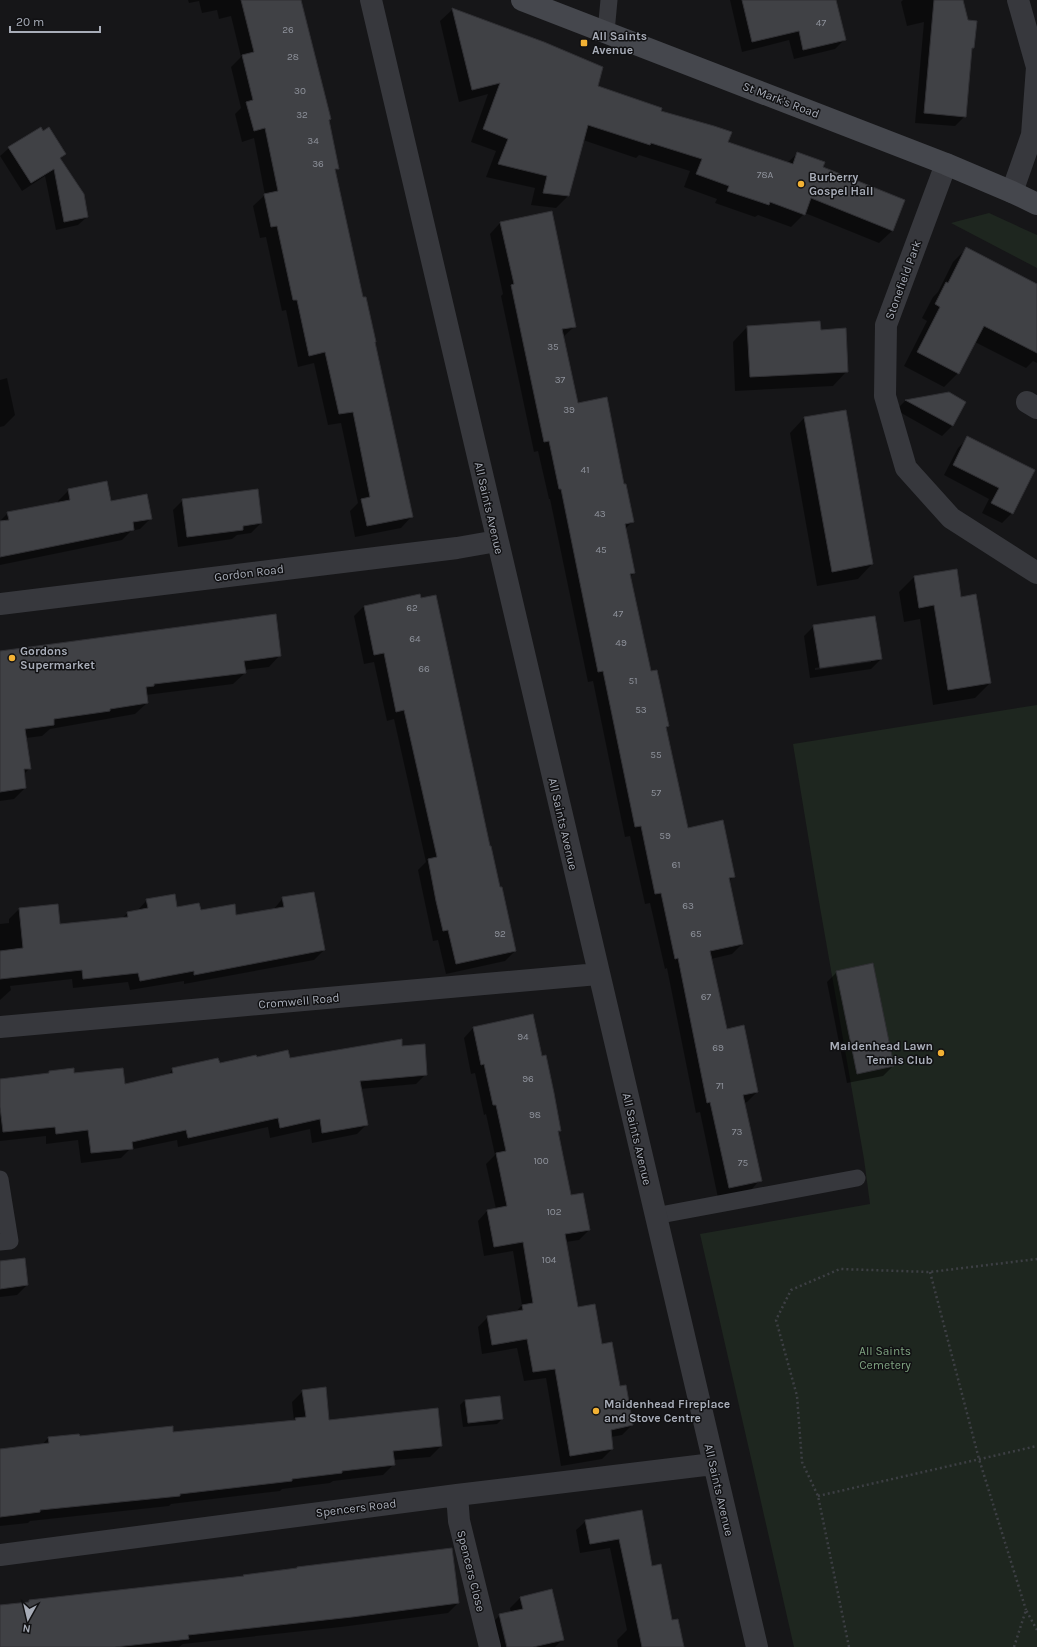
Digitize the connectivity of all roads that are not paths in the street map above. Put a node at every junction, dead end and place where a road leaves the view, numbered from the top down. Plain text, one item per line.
1 (372, 0) edge
2 (522, 0) edge
3 (609, 0) edge
4 (1018, 0) edge
5 (606, 32) junction
6 (946, 164) junction
7 (1012, 192) junction
8 (1037, 204) edge
9 (497, 541) junction
10 (1035, 566) edge
11 (0, 604) edge
12 (598, 974) junction
13 (0, 1027) edge
14 (857, 1178) dead end
15 (0, 1179) edge
16 (655, 1216) junction
17 (0, 1242) edge
18 (713, 1464) junction
19 (457, 1495) junction
20 (0, 1555) edge
21 (490, 1647) edge
22 (757, 1647) edge

1 - 9 street, All Saints Avenue
2 - 5 street, St Mark's Road
3 - 5 lane
4 - 7 street
5 - 6 street, St Mark's Road
6 - 7 street, St Mark's Road
6 - 10 street, Stonefield Park
7 - 8 street, St Mark's Road
9 - 11 street, Gordon Road
9 - 12 street, All Saints Avenue
12 - 13 street, Cromwell Road
12 - 16 street, All Saints Avenue
14 - 16 lane
15 - 17 lane
16 - 18 street, All Saints Avenue
18 - 19 street, Spencers Road
18 - 22 street, All Saints Avenue
19 - 20 street, Spencers Road
19 - 21 street, Spencers Close

